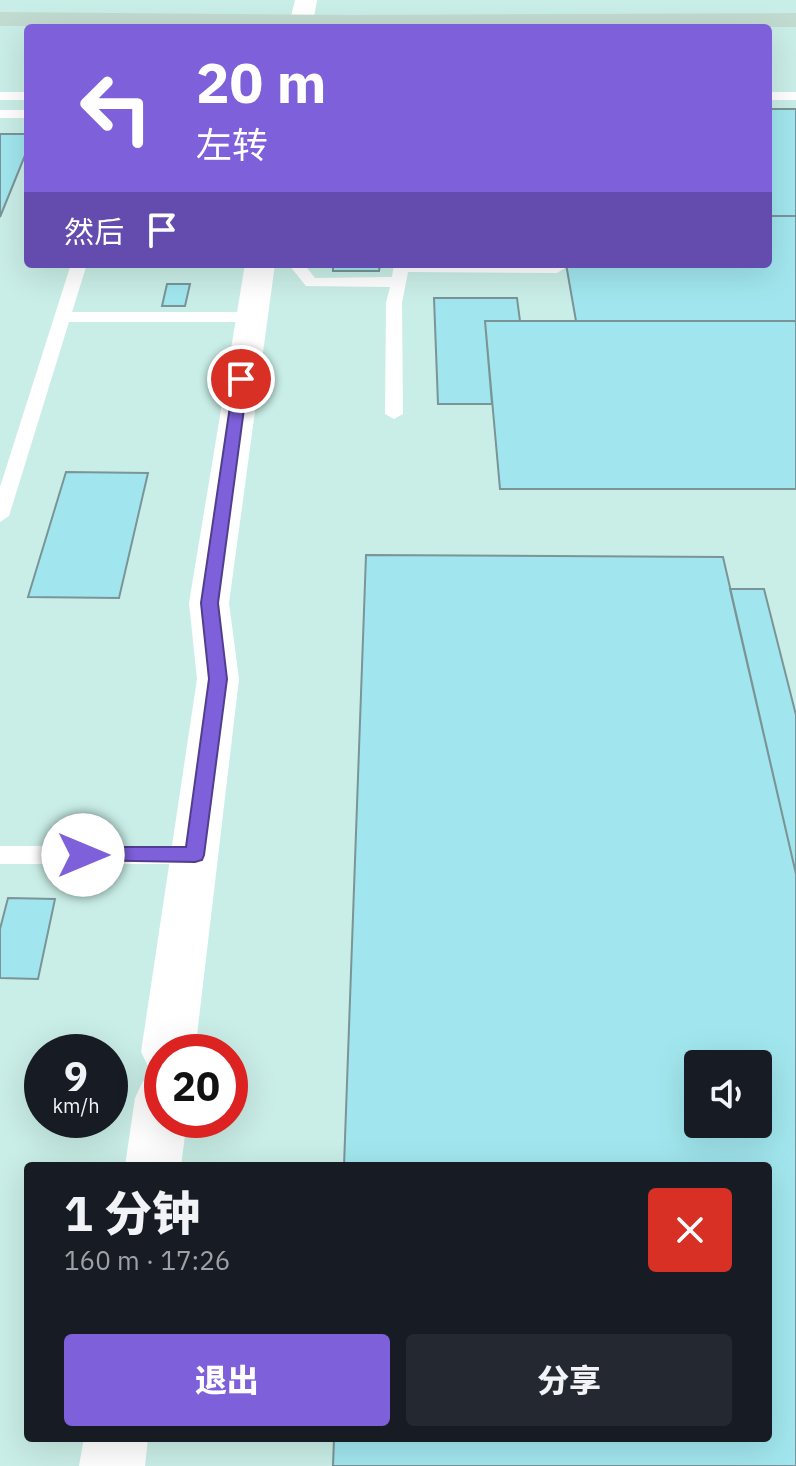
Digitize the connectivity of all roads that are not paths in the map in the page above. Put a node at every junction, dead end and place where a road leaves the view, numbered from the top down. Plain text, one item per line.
1 (302, 16) edge
2 (0, 19) edge
3 (796, 20) edge
4 (0, 38) edge
5 (24, 38) edge
6 (772, 41) edge
7 (796, 41) edge
8 (0, 96) edge
9 (24, 96) edge
10 (772, 96) edge
11 (796, 96) edge
12 (0, 114) edge
13 (24, 114) edge
14 (78, 268) edge
15 (277, 268) edge
16 (284, 268) edge
17 (557, 268) dead end
18 (401, 271) edge
19 (63, 317) junction
20 (250, 317) junction
21 (394, 414) dead end
22 (0, 516) edge
23 (0, 855) edge
24 (195, 855) junction
25 (170, 1034) edge
26 (157, 1138) edge
27 (154, 1162) edge
28 (115, 1442) edge
29 (112, 1466) edge

1 - 2 main road
1 - 3 main road
4 - 5 main road
6 - 7 main road
8 - 9 lane
10 - 11 lane
12 - 13 lane
14 - 19 lane
15 - 20 street
16 - 18 lane
17 - 18 lane
18 - 21 lane
19 - 20 lane
19 - 22 lane
20 - 24 street
23 - 24 lane
24 - 25 street
26 - 27 street
28 - 29 street

